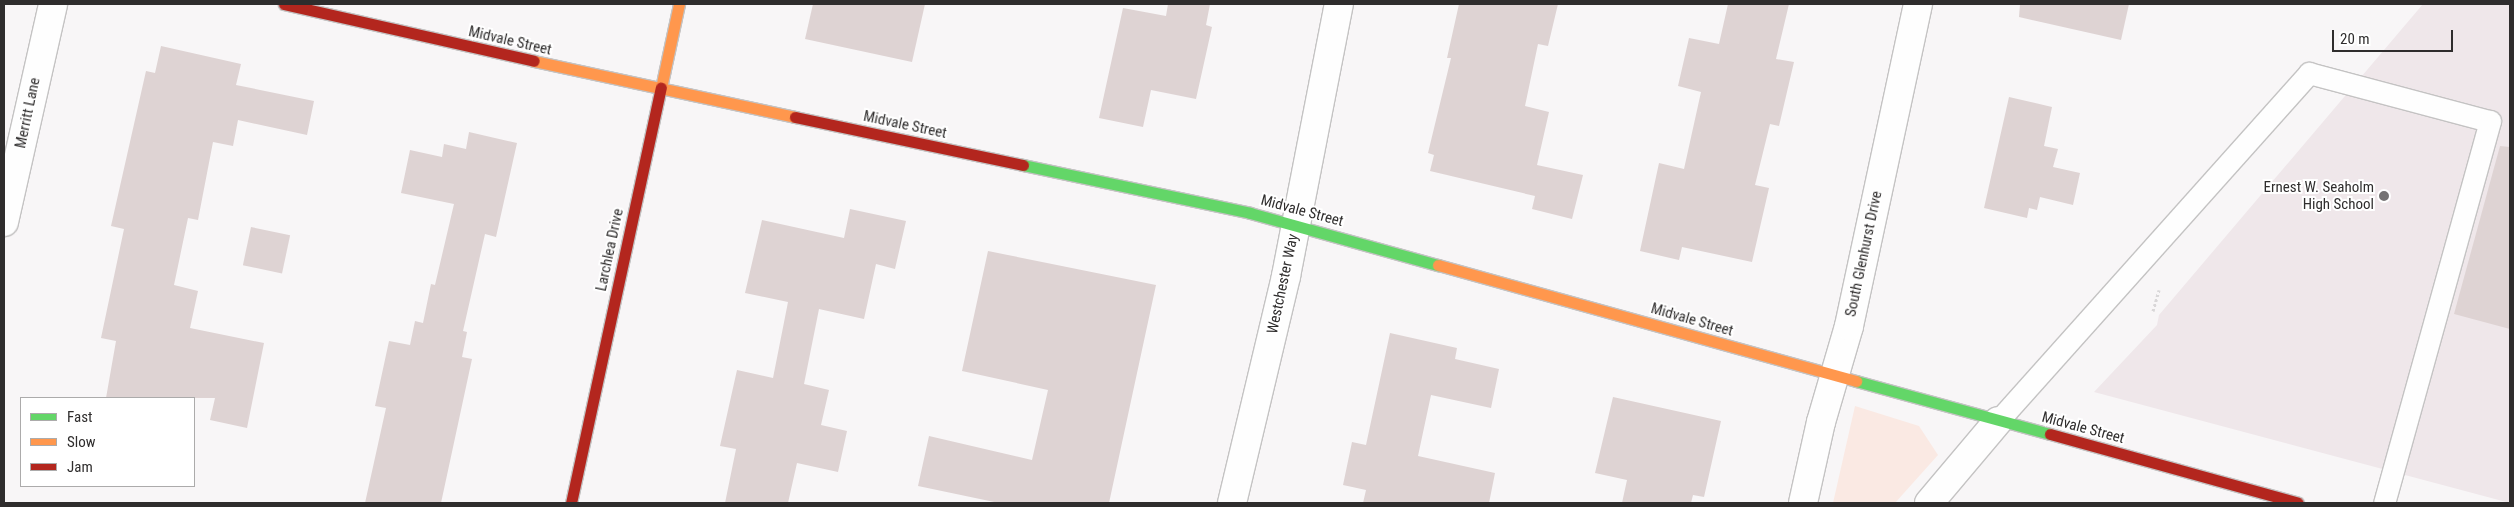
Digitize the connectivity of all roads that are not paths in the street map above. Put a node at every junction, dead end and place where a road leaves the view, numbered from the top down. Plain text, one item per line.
1 (53, 4) edge
2 (284, 4) edge
3 (679, 4) edge
4 (1340, 4) edge
5 (1918, 4) edge
6 (660, 89) junction
7 (4, 222) edge
8 (1296, 224) junction
9 (1835, 375) junction
10 (1998, 421) junction
11 (571, 503) edge
12 (1232, 503) edge
13 (1803, 503) edge
14 (1929, 503) edge
15 (2298, 503) edge
16 (2384, 503) edge

1 - 7 street, Merritt Lane
2 - 6 street, Midvale Street
3 - 6 street, Larchlea Drive
4 - 8 street, Westchester Way
5 - 9 street, South Glenhurst Drive
6 - 8 street, Midvale Street
6 - 11 street, Larchlea Drive
8 - 9 street, Midvale Street
8 - 12 street, Westchester Way
9 - 10 street, Midvale Street
9 - 13 street, South Glenhurst Drive
10 - 14 street
10 - 15 street, Midvale Street
10 - 16 lane

